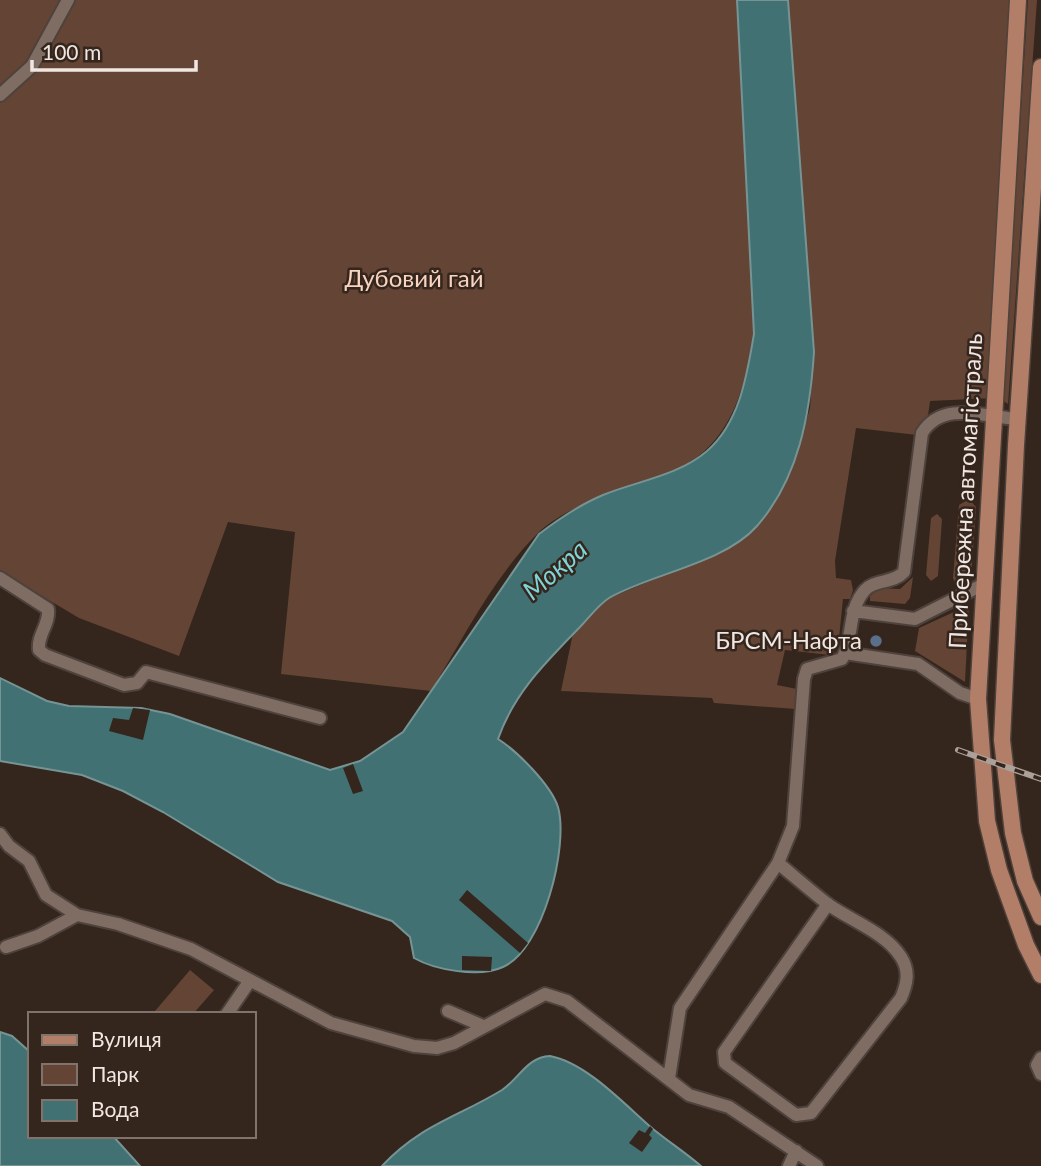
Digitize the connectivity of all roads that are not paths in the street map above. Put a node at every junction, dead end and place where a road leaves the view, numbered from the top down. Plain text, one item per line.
1 (68, 0) edge
2 (1018, 0) edge
3 (1041, 68) edge
4 (0, 94) edge
5 (993, 398) junction
6 (1020, 400) junction
7 (992, 418) junction
8 (1019, 419) junction
9 (990, 444) junction
10 (1016, 445) junction
11 (0, 578) edge
12 (982, 585) junction
13 (853, 611) junction
14 (845, 653) junction
15 (978, 699) junction
16 (320, 718) dead end
17 (0, 834) edge
18 (778, 863) junction
19 (828, 904) junction
20 (78, 915) junction
21 (1041, 917) edge
22 (6, 947) dead end
23 (1041, 975) edge
24 (250, 982) junction
25 (448, 1011) dead end
26 (228, 1012) edge
27 (483, 1026) junction
28 (1041, 1058) edge
29 (1041, 1074) edge
30 (669, 1078) junction
31 (796, 1151) junction
32 (789, 1166) edge
33 (817, 1166) edge

1 - 4 street
2 - 5 main road, Прибережна автомагістраль
3 - 6 main road, Прибережна автомагістраль
5 - 6 main road
5 - 7 main road, Прибережна автомагістраль
6 - 8 main road, Прибережна автомагістраль
7 - 8 street
7 - 9 main road, Прибережна автомагістраль
7 - 13 street
8 - 10 main road, Прибережна автомагістраль
9 - 10 main road
9 - 12 main road, Прибережна автомагістраль
10 - 21 main road, Прибережна автомагістраль
11 - 16 street
12 - 13 street
12 - 15 main road, Прибережна автомагістраль
13 - 14 street
14 - 15 street
14 - 18 street
15 - 23 main road, Прибережна автомагістраль
17 - 20 street
18 - 19 street
18 - 30 street
19 - 19 street
20 - 22 street
20 - 24 street
24 - 26 street
24 - 27 street
25 - 27 street
27 - 30 street
28 - 29 street
30 - 31 street
31 - 32 street
31 - 33 street

